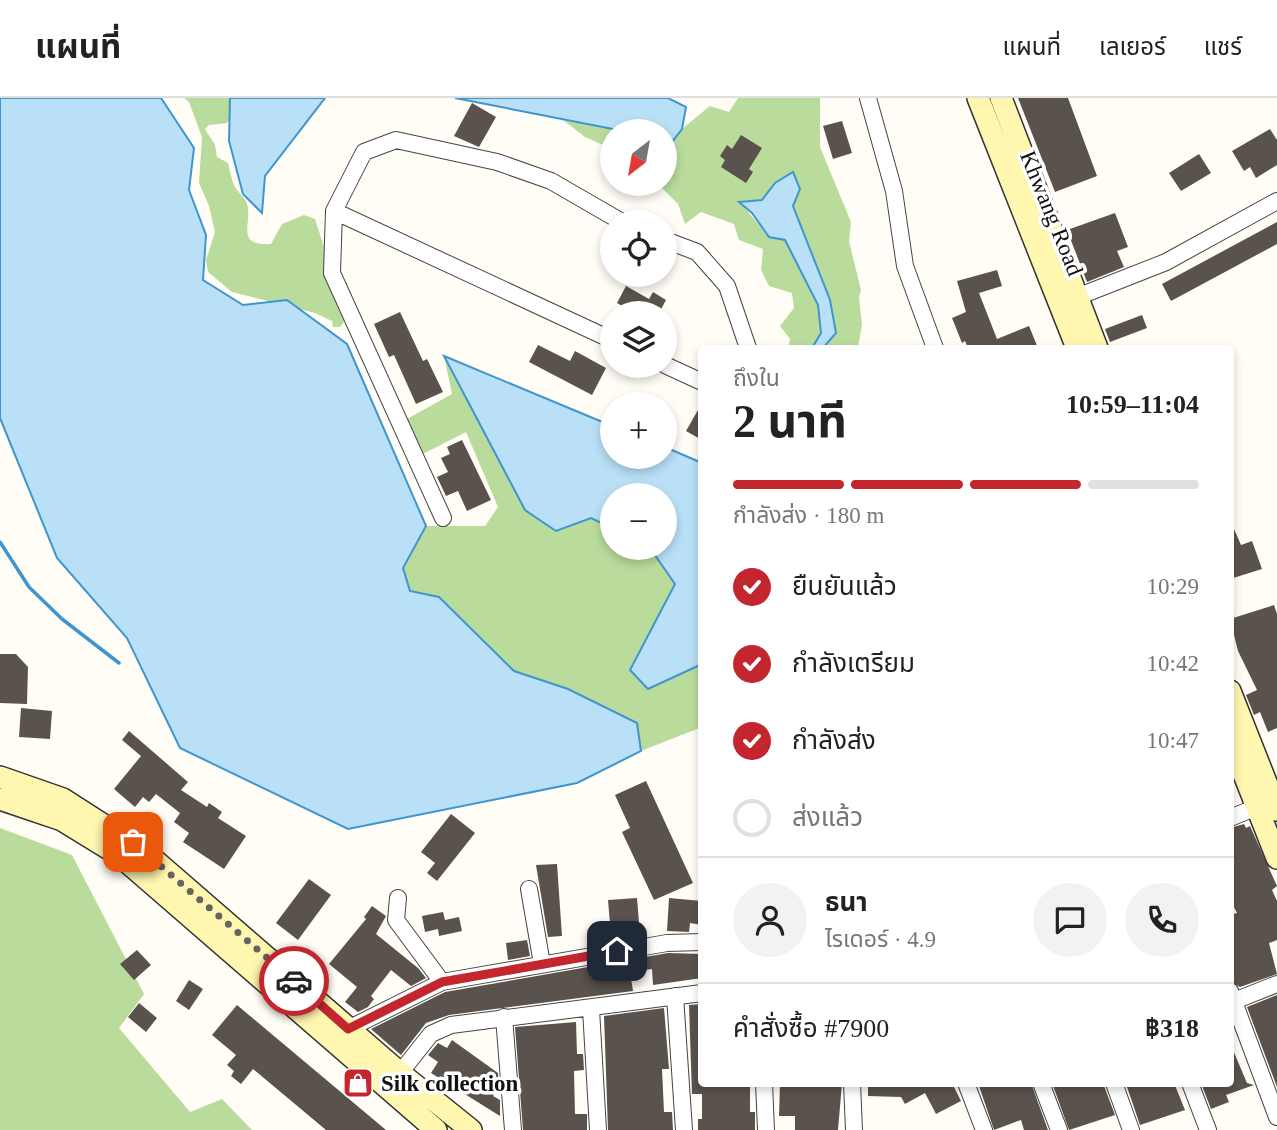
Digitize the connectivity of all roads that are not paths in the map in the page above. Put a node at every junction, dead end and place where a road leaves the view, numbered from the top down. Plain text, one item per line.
1 (868, 98) edge
2 (978, 98) edge
3 (1001, 98) edge
4 (1277, 201) edge
5 (601, 210) edge
6 (334, 211) junction
7 (677, 244) edge
8 (1077, 297) junction
9 (600, 334) edge
10 (747, 345) edge
11 (935, 345) edge
12 (1076, 345) edge
13 (1096, 345) edge
14 (677, 371) edge
15 (698, 380) edge
16 (443, 518) dead end
17 (1234, 703) edge
18 (1234, 746) edge
19 (0, 777) edge
20 (0, 799) edge
21 (1269, 806) edge
22 (1234, 817) edge
23 (1277, 858) edge
24 (529, 889) dead end
25 (398, 898) dead end
26 (698, 942) edge
27 (542, 964) junction
28 (442, 982) junction
29 (1277, 984) edge
30 (698, 993) edge
31 (1234, 995) edge
32 (675, 996) junction
33 (1234, 1001) edge
34 (592, 1009) junction
35 (504, 1017) junction
36 (348, 1029) junction
37 (400, 1073) junction
38 (764, 1087) edge
39 (852, 1087) edge
40 (968, 1087) edge
41 (1043, 1087) edge
42 (1115, 1087) edge
43 (1192, 1087) edge
44 (1277, 1117) edge
45 (436, 1130) edge
46 (471, 1130) edge
47 (513, 1130) edge
48 (598, 1130) edge
49 (684, 1130) edge
50 (766, 1130) edge
51 (854, 1130) edge
52 (984, 1130) edge
53 (1059, 1130) edge
54 (1131, 1130) edge
55 (1208, 1130) edge

1 - 11 street
2 - 12 main road, Khwang Road
3 - 8 main road, Khwang Road
4 - 8 street
5 - 6 street
6 - 9 street
6 - 16 street
7 - 10 street
8 - 13 main road, Khwang Road
14 - 15 street
17 - 21 main road
18 - 21 main road
19 - 36 main road
20 - 45 main road
21 - 22 street
21 - 23 main road
24 - 27 street
25 - 28 street
26 - 27 street
27 - 28 street
28 - 36 street
29 - 31 street
30 - 32 street
32 - 34 street
32 - 49 street
33 - 44 street
34 - 35 street
34 - 48 street
35 - 37 street
35 - 47 street
36 - 37 main road
37 - 46 main road
38 - 50 street
39 - 51 street
40 - 52 street
41 - 53 street
42 - 54 street
43 - 55 street

